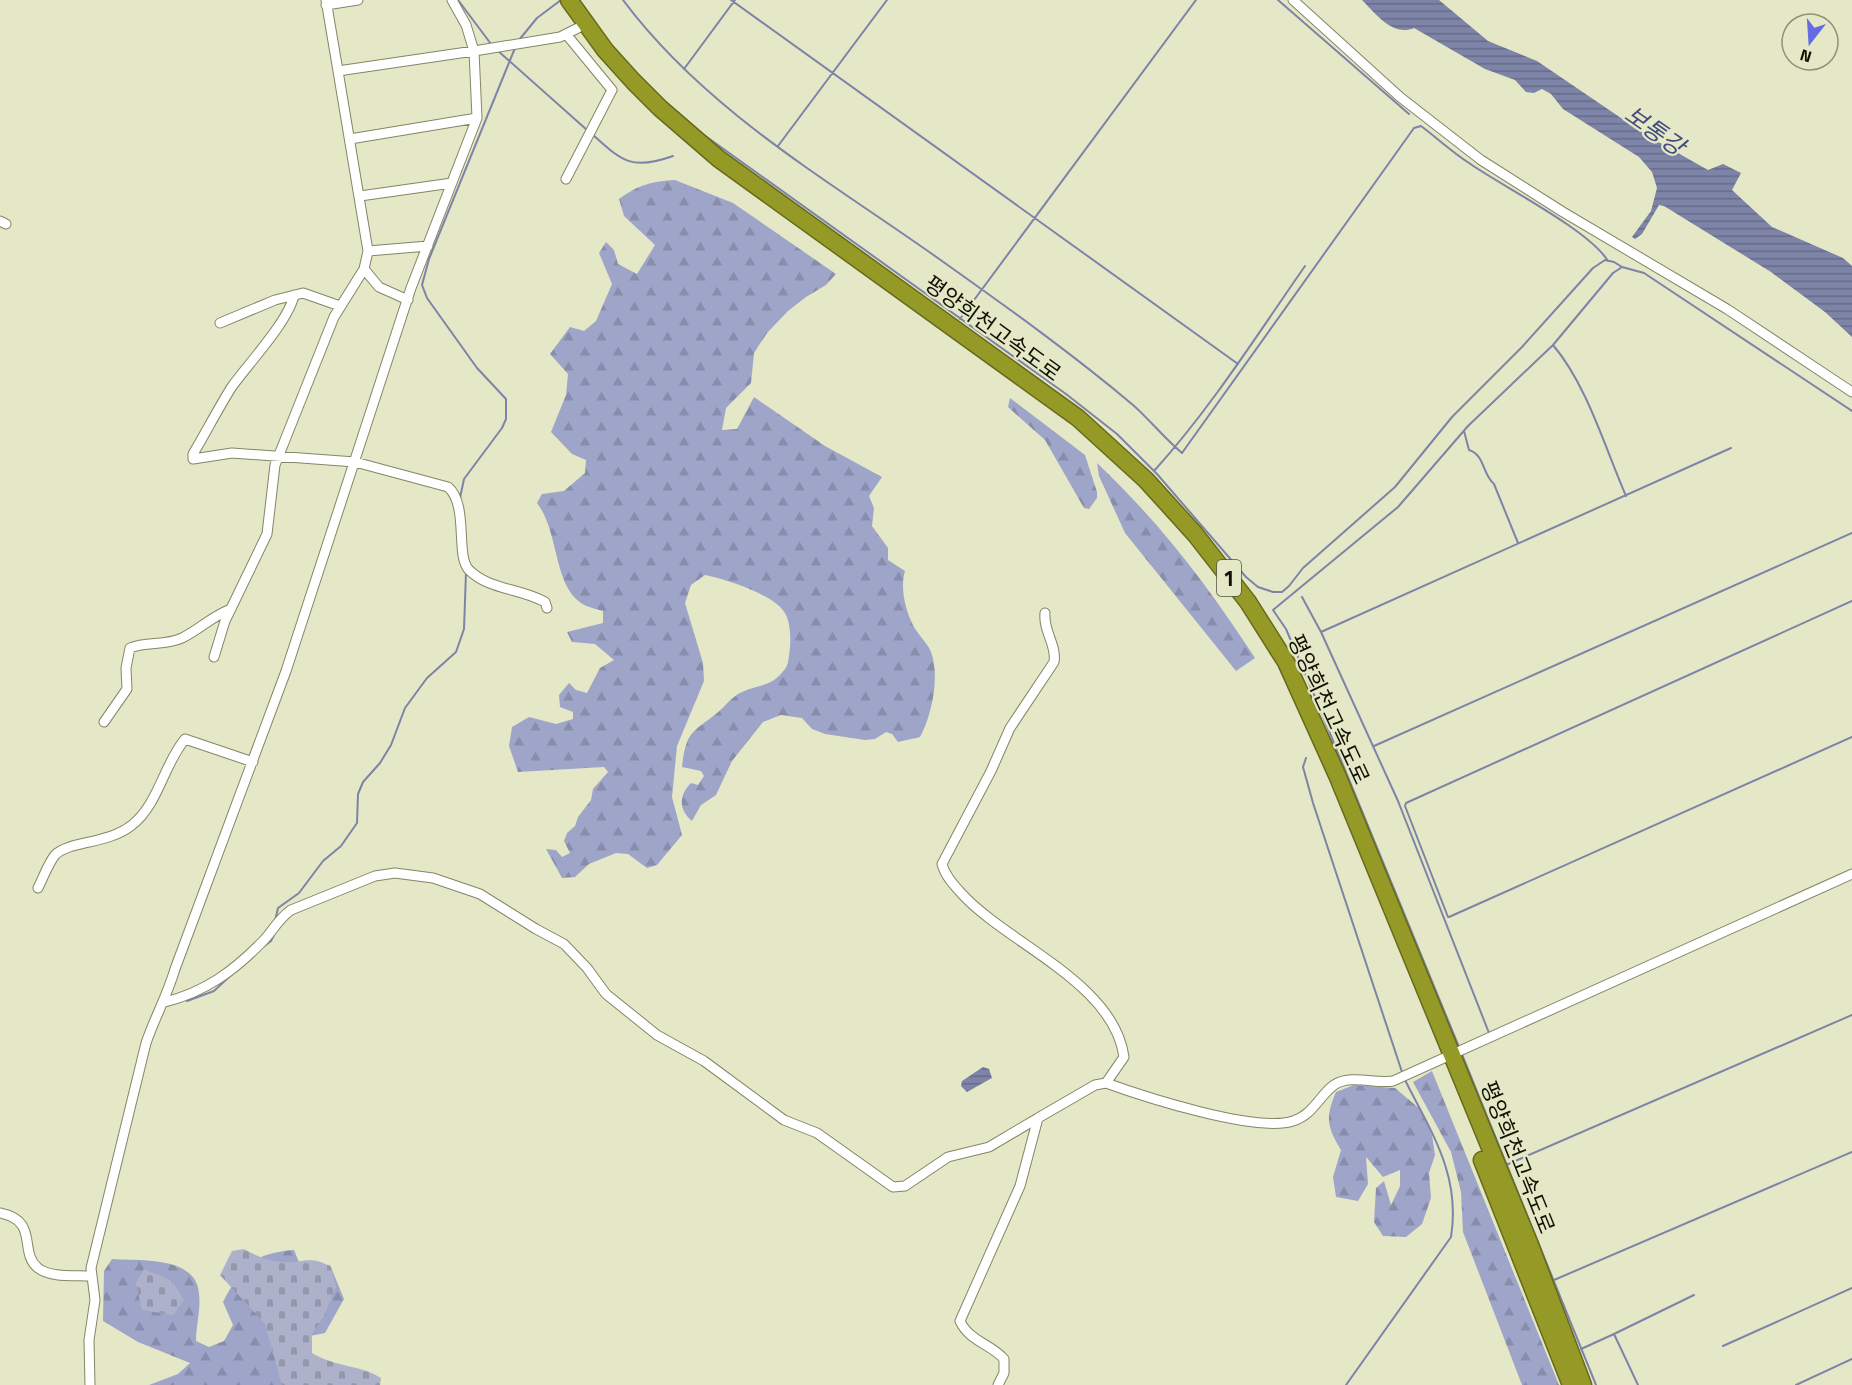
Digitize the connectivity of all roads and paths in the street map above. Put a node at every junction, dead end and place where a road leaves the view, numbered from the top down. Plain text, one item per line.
1 (358, 0) edge
2 (452, 0) edge
3 (1293, 0) edge
4 (326, 2) edge
5 (568, 2) edge
6 (572, 31) junction
7 (474, 51) junction
8 (338, 71) junction
9 (477, 118) junction
10 (350, 139) junction
11 (566, 179) dead end
12 (452, 183) junction
13 (360, 196) junction
14 (428, 246) junction
15 (368, 251) junction
16 (364, 269) junction
17 (294, 295) junction
18 (408, 300) junction
19 (340, 306) junction
20 (220, 323) dead end
21 (1852, 392) edge
22 (280, 456) junction
23 (355, 462) junction
24 (547, 608) dead end
25 (231, 609) junction
26 (1045, 613) dead end
27 (214, 657) dead end
28 (104, 722) dead end
29 (253, 762) junction
30 (1852, 874) edge
31 (38, 888) dead end
32 (165, 1002) junction
33 (1447, 1056) junction
34 (1106, 1083) junction
35 (1038, 1118) junction
36 (0, 1214) edge
37 (90, 1276) junction
38 (90, 1385) edge
39 (998, 1385) edge
40 (1571, 1385) edge
41 (1582, 1385) edge

1 - 4 street
2 - 7 street
3 - 21 street
4 - 8 street
5 - 6 highway, 평양희천고속도로 / 1
5 - 33 highway, 평양희천고속도로 / 1
6 - 7 street
6 - 11 street
6 - 33 highway, 평양희천고속도로 / 1
7 - 8 street
7 - 9 street
8 - 10 street
9 - 10 street
9 - 12 street
10 - 13 street
12 - 13 street
12 - 14 street
13 - 15 street
14 - 15 street
14 - 18 street
15 - 16 street
16 - 18 street
16 - 19 street
17 - 19 street
17 - 20 street
17 - 22 street
18 - 23 street
19 - 22 street
22 - 23 street
22 - 25 street
23 - 24 street
23 - 29 street
25 - 27 street
25 - 28 street
26 - 34 street
29 - 31 street
29 - 32 street
30 - 33 street
32 - 35 street
32 - 37 street
33 - 34 street
33 - 40 highway, 평양희천고속도로 / 1
33 - 41 highway, 평양희천고속도로 / 1
34 - 35 street
35 - 39 street
36 - 37 street
37 - 38 street

